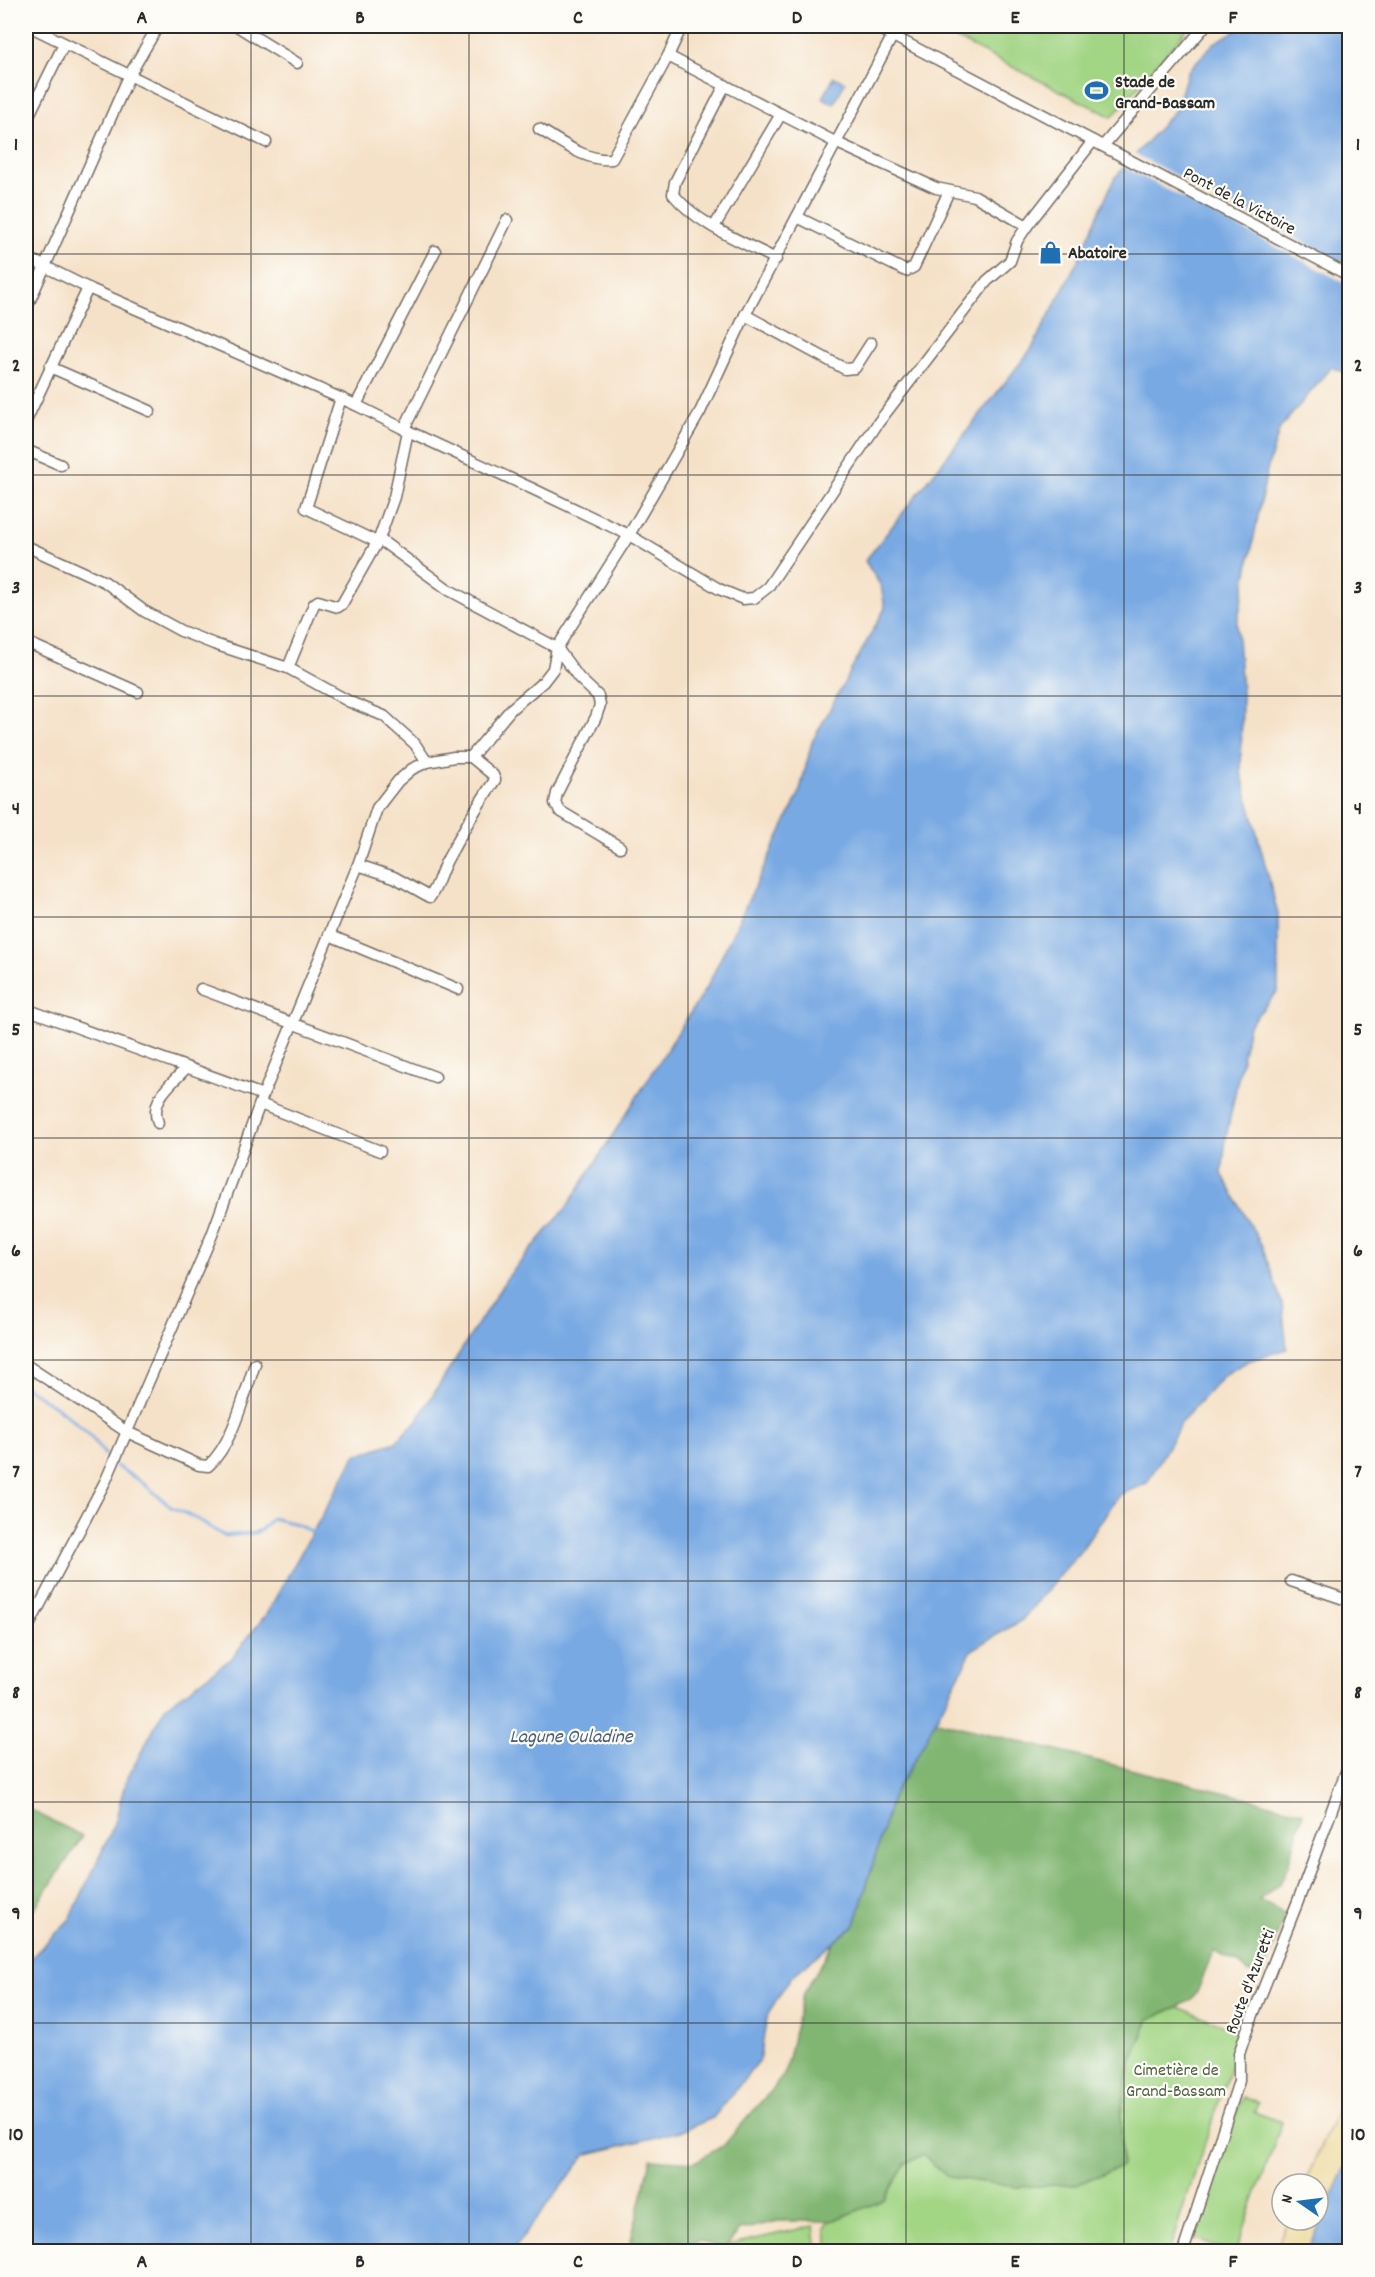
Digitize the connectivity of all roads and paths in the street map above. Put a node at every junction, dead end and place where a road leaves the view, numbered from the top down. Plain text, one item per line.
1 (29, 26) edge
2 (158, 26) edge
3 (237, 26) edge
4 (682, 26) edge
5 (874, 26) edge
6 (1205, 26) edge
7 (893, 35) junction
8 (64, 44) junction
9 (668, 56) junction
10 (297, 63) dead end
11 (130, 74) junction
12 (725, 85) junction
13 (781, 114) junction
14 (26, 121) edge
15 (539, 129) dead end
16 (266, 142) dead end
17 (836, 142) junction
18 (1098, 143) junction
19 (950, 191) junction
20 (797, 217) junction
21 (507, 220) dead end
22 (1027, 226) junction
23 (714, 227) junction
24 (435, 251) dead end
25 (26, 257) edge
26 (776, 259) junction
27 (45, 266) junction
28 (1350, 276) edge
29 (88, 288) junction
30 (26, 309) edge
31 (745, 315) junction
32 (871, 343) dead end
33 (50, 367) junction
34 (341, 398) junction
35 (356, 405) junction
36 (150, 411) dead end
37 (26, 421) edge
38 (406, 430) junction
39 (26, 450) edge
40 (61, 465) dead end
41 (629, 535) junction
42 (378, 541) junction
43 (26, 546) edge
44 (26, 644) edge
45 (556, 648) junction
46 (288, 668) junction
47 (138, 692) dead end
48 (471, 757) junction
49 (427, 762) junction
50 (620, 847) dead end
51 (358, 865) junction
52 (329, 935) junction
53 (201, 989) dead end
54 (459, 989) dead end
55 (26, 1010) edge
56 (292, 1023) junction
57 (186, 1068) junction
58 (435, 1077) dead end
59 (262, 1100) junction
60 (158, 1123) dead end
61 (380, 1151) dead end
62 (255, 1364) dead end
63 (26, 1365) edge
64 (127, 1432) junction
65 (1291, 1581) dead end
66 (1350, 1602) edge
67 (26, 1631) edge
68 (1350, 1761) edge
69 (1183, 2252) edge

1 - 8 street
2 - 11 street
3 - 10 street
4 - 9 street
5 - 7 street, Pont de la Victoire
6 - 18 street
7 - 17 street
7 - 18 street, Pont de la Victoire
8 - 11 street
8 - 14 street
9 - 12 street
9 - 15 street
11 - 16 street
11 - 27 street
12 - 13 street
12 - 23 street
13 - 17 street
13 - 23 street
17 - 19 street
17 - 20 street
18 - 22 street
18 - 28 street, Pont de la Victoire
19 - 20 street
19 - 22 street
20 - 26 street
21 - 38 street
22 - 41 street
23 - 26 street
24 - 35 street
25 - 27 street
26 - 31 street
27 - 29 street
27 - 30 street
29 - 33 street
29 - 34 street
31 - 32 street
31 - 41 street
33 - 36 street
33 - 37 street
34 - 35 street
34 - 42 street
35 - 38 street
38 - 41 street
38 - 42 street
39 - 40 street
41 - 45 street
42 - 45 street
42 - 46 street
43 - 46 street
44 - 47 street
45 - 48 street
45 - 50 street
46 - 49 street
48 - 49 street
48 - 51 street
49 - 51 street
51 - 52 street
52 - 54 street
52 - 56 street
53 - 56 street
55 - 57 street
56 - 58 street
56 - 59 street
57 - 59 street
57 - 60 street
59 - 61 street
59 - 64 street
62 - 64 street
63 - 64 street
64 - 67 street
65 - 66 street
68 - 69 street, Route d'Azuretti

